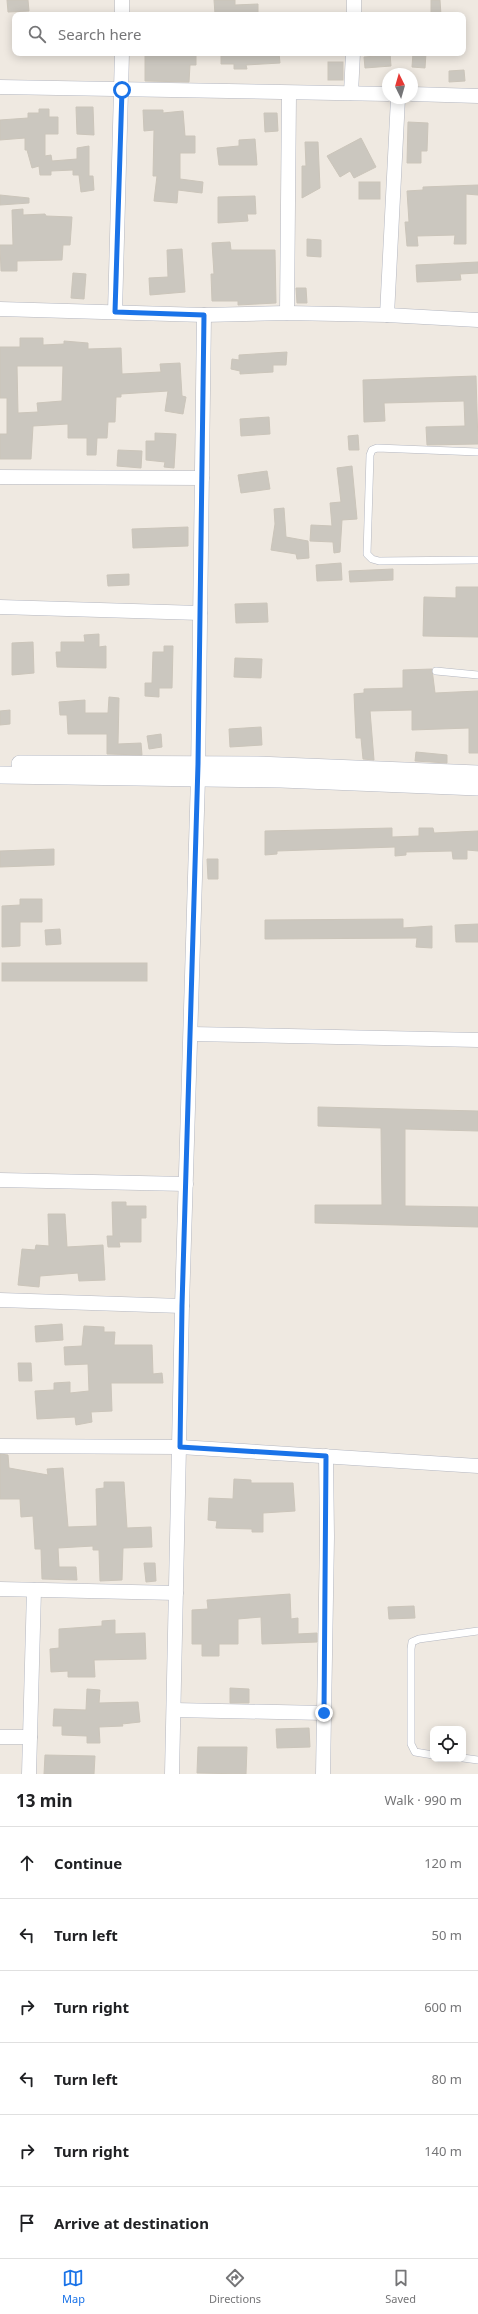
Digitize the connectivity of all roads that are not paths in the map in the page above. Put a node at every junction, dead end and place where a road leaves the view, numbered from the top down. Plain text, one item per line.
1 (122, 0) edge
2 (354, 0) edge
3 (122, 12) edge
4 (354, 12) edge
5 (122, 56) edge
6 (352, 56) edge
7 (0, 88) edge
8 (122, 90) junction
9 (351, 93) junction
10 (289, 94) junction
11 (382, 94) edge
12 (418, 94) edge
13 (478, 96) edge
14 (398, 104) edge
15 (0, 309) edge
16 (115, 312) junction
17 (287, 313) junction
18 (204, 315) junction
19 (387, 315) junction
20 (478, 320) edge
21 (478, 452) edge
22 (0, 477) edge
23 (202, 478) junction
24 (478, 560) edge
25 (0, 608) edge
26 (200, 613) junction
27 (436, 671) dead end
28 (478, 675) edge
29 (0, 764) edge
30 (198, 771) junction
31 (478, 774) edge
32 (0, 775) edge
33 (478, 787) edge
34 (191, 1034) junction
35 (478, 1040) edge
36 (0, 1180) edge
37 (186, 1184) junction
38 (0, 1300) edge
39 (182, 1306) junction
40 (0, 1446) edge
41 (180, 1447) junction
42 (326, 1456) junction
43 (478, 1466) edge
44 (0, 1589) edge
45 (34, 1590) junction
46 (176, 1593) junction
47 (478, 1631) edge
48 (174, 1710) junction
49 (324, 1713) junction
50 (0, 1737) edge
51 (30, 1737) junction
52 (430, 1754) edge
53 (466, 1758) edge
54 (478, 1760) edge
55 (29, 1774) edge
56 (172, 1774) edge
57 (323, 1774) edge

1 - 3 street
2 - 4 street
5 - 8 street
6 - 9 street
7 - 8 street
8 - 10 street
8 - 16 street
9 - 10 street
9 - 11 street
10 - 17 street
12 - 13 street
14 - 19 street
15 - 16 street
16 - 18 street
17 - 18 street
17 - 19 street
18 - 23 street
19 - 20 street
21 - 24 lane
22 - 23 street
23 - 26 street
25 - 26 street
26 - 30 street
27 - 28 lane
29 - 30 street
30 - 31 street
30 - 32 street
30 - 33 street
30 - 34 street
34 - 35 street
34 - 37 street
36 - 37 street
37 - 39 street
38 - 39 street
39 - 41 street
40 - 41 street
41 - 42 street
41 - 46 street
42 - 43 street
42 - 49 street
44 - 45 street
45 - 46 street
45 - 51 street
46 - 48 street
47 - 52 lane
48 - 49 street
48 - 56 street
49 - 57 street
50 - 51 street
51 - 55 street
53 - 54 lane

